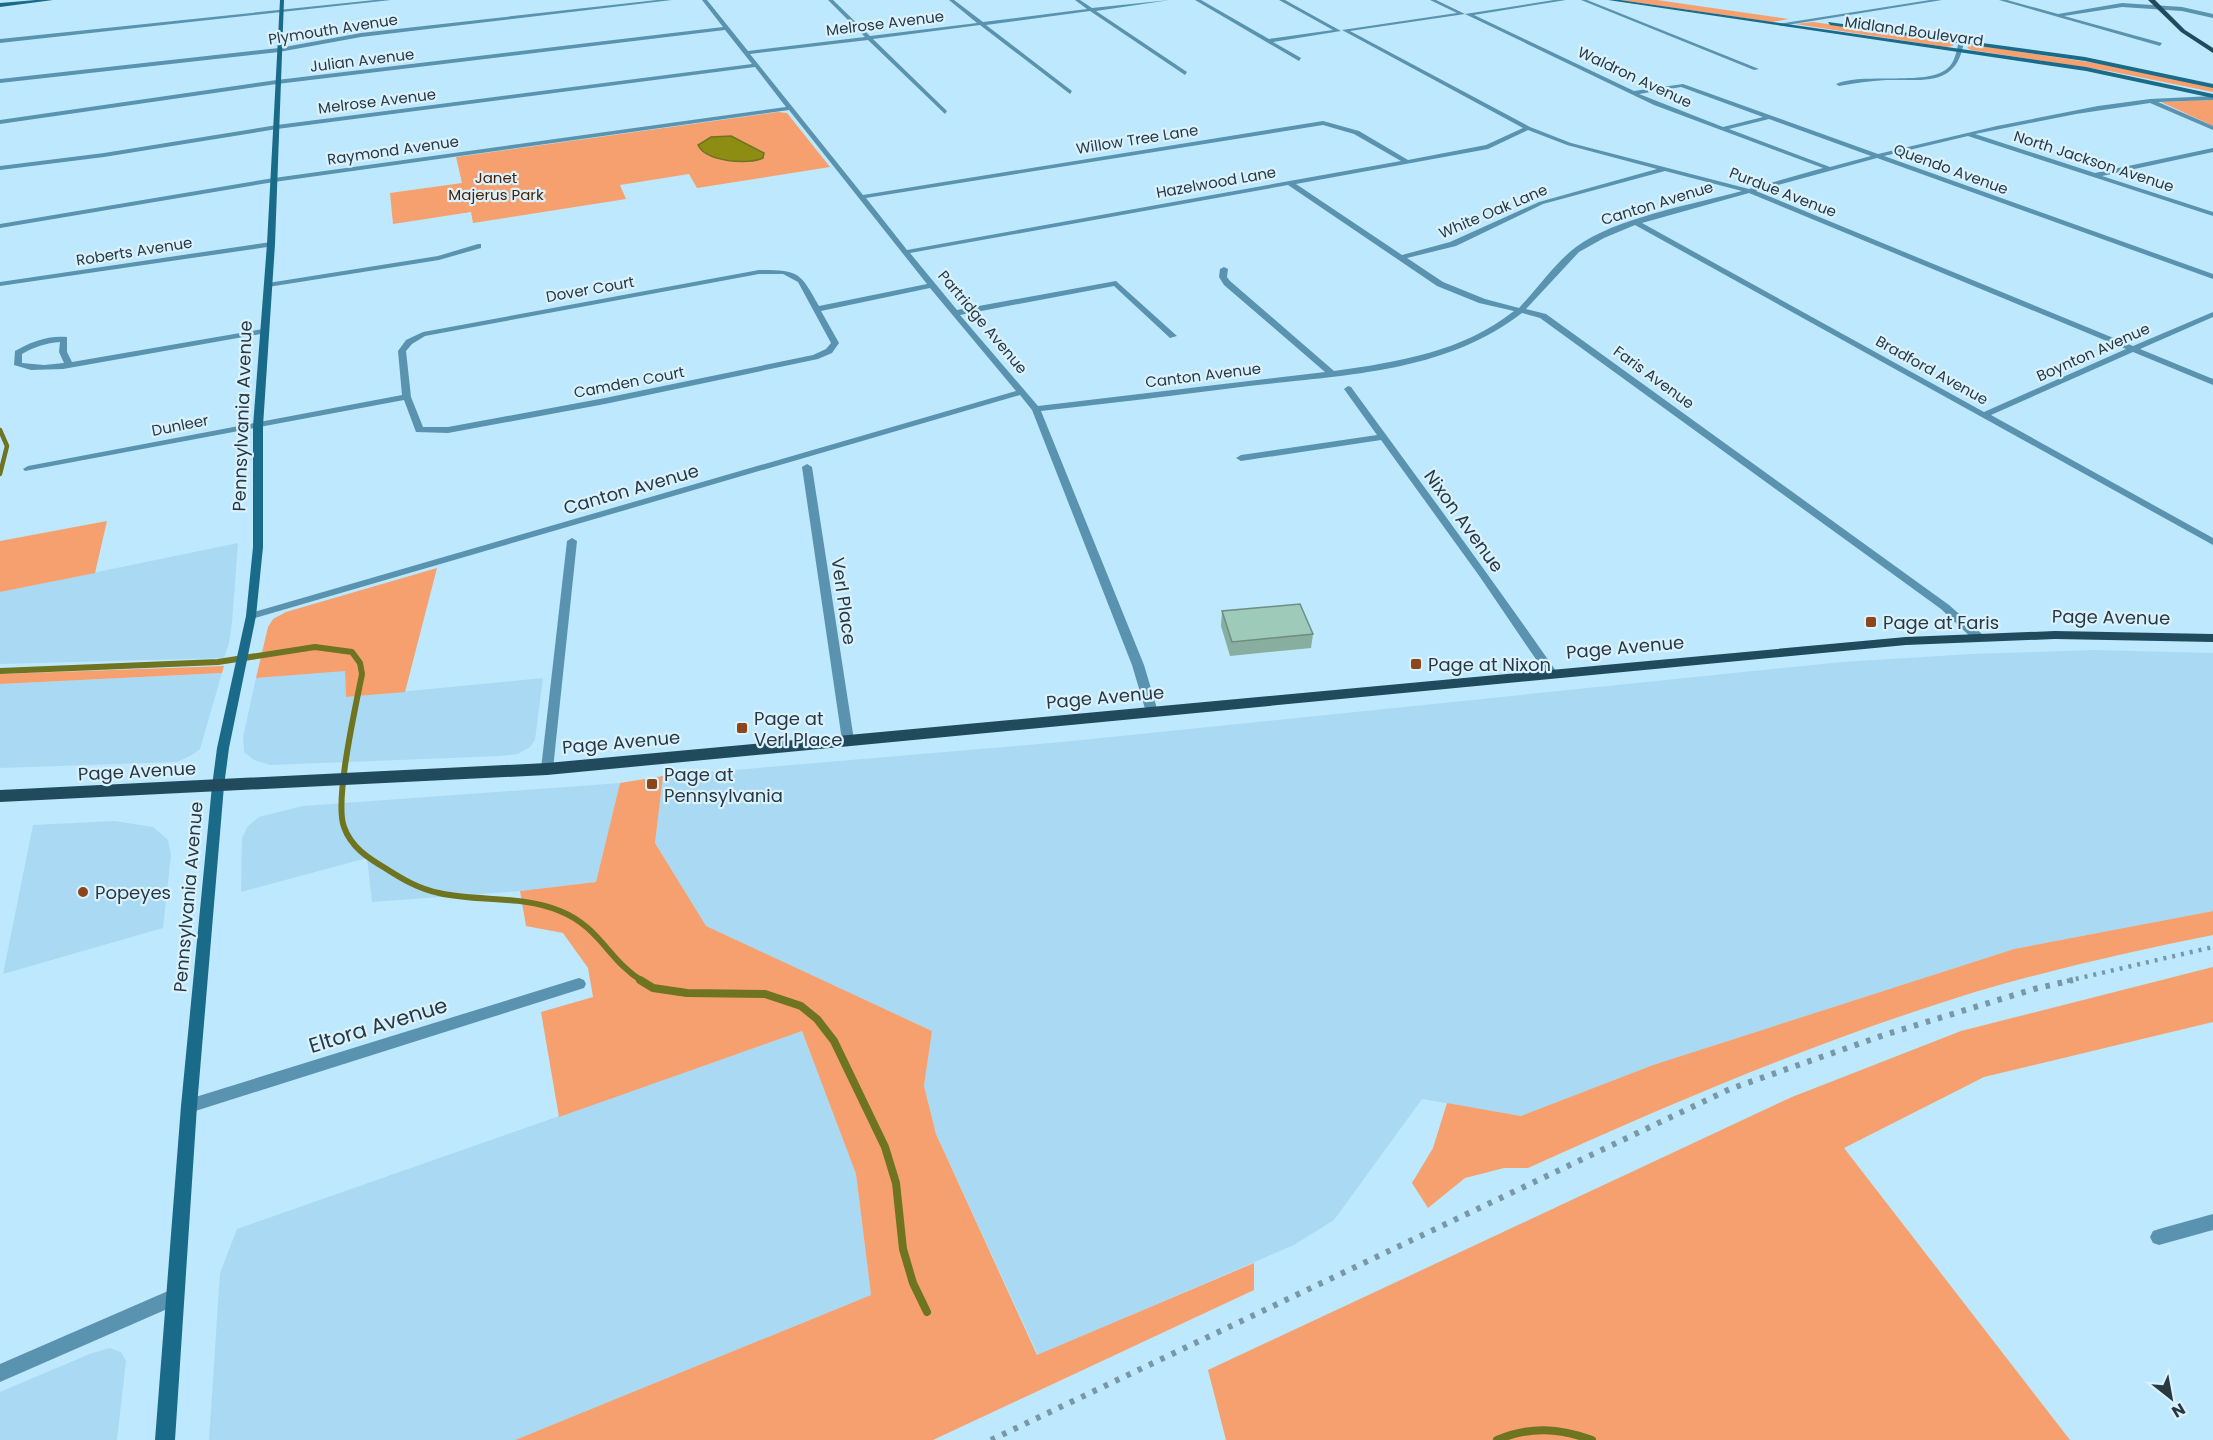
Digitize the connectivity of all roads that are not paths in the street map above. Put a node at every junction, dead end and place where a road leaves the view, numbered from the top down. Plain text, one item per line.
1 (51, 0) edge
2 (282, 0) edge
3 (389, 0) edge
4 (670, 0) edge
5 (704, 0) edge
6 (830, 0) edge
7 (951, 0) edge
8 (1077, 0) edge
9 (1168, 0) edge
10 (1197, 0) edge
11 (1281, 0) edge
12 (1432, 0) edge
13 (1564, 0) edge
14 (1583, 0) edge
15 (1611, 0) edge
16 (1940, 0) edge
17 (2001, 0) edge
18 (2151, 0) edge
19 (0, 5) edge
20 (2157, 7) junction
21 (1091, 10) junction
22 (281, 11) junction
23 (1465, 14) junction
24 (2055, 16) junction
25 (2213, 16) edge
26 (1786, 17) dead end
27 (1808, 20) junction
28 (981, 24) junction
29 (1781, 24) junction
30 (727, 28) junction
31 (1341, 31) junction
32 (870, 38) junction
33 (0, 40) edge
34 (1269, 41) junction
35 (1961, 41) junction
36 (2160, 44) dead end
37 (279, 50) junction
38 (1960, 50) junction
39 (2213, 51) edge
40 (748, 53) junction
41 (1299, 59) dead end
42 (757, 65) junction
43 (1756, 69) dead end
44 (1185, 73) dead end
45 (0, 81) edge
46 (277, 82) junction
47 (1839, 84) dead end
48 (2213, 86) edge
49 (1070, 92) dead end
50 (1634, 93) junction
51 (2213, 97) edge
52 (2146, 100) junction
53 (792, 108) junction
54 (945, 112) dead end
55 (1768, 117) junction
56 (0, 122) edge
57 (277, 127) junction
58 (1528, 128) junction
59 (2213, 128) edge
60 (1723, 129) junction
61 (1967, 133) junction
62 (2213, 150) edge
63 (1876, 156) junction
64 (1407, 162) junction
65 (0, 168) edge
66 (1828, 168) junction
67 (1666, 169) junction
68 (2095, 175) junction
69 (274, 180) junction
70 (1290, 183) junction
71 (1749, 191) junction
72 (862, 197) junction
73 (2213, 214) edge
74 (1636, 223) junction
75 (0, 226) edge
76 (271, 243) junction
77 (478, 246) dead end
78 (906, 252) junction
79 (1399, 258) junction
80 (1224, 269) dead end
81 (2213, 277) edge
82 (0, 284) edge
83 (268, 285) junction
84 (933, 285) junction
85 (818, 309) junction
86 (1521, 309) junction
87 (956, 314) junction
88 (2213, 314) edge
89 (263, 331) junction
90 (1173, 336) dead end
91 (2134, 350) junction
92 (69, 364) junction
93 (1332, 374) junction
94 (2213, 382) edge
95 (1348, 389) dead end
96 (1021, 392) junction
97 (407, 397) junction
98 (1036, 410) junction
99 (1984, 415) junction
100 (258, 426) junction
101 (1384, 437) junction
102 (1242, 458) dead end
103 (807, 467) dead end
104 (28, 469) dead end
105 (572, 542) dead end
106 (2213, 542) edge
107 (251, 616) junction
108 (1978, 637) junction
109 (2213, 638) edge
110 (1552, 674) junction
111 (1152, 712) junction
112 (848, 740) junction
113 (547, 769) junction
114 (218, 786) junction
115 (0, 796) edge
116 (579, 984) dead end
117 (189, 1107) junction
118 (2213, 1221) edge
119 (2159, 1238) dead end
120 (175, 1297) junction
121 (0, 1373) edge
122 (165, 1440) edge

1 - 19 street
2 - 22 street, Pennsylvania Avenue
3 - 22 street
4 - 37 street, Plymouth Avenue
5 - 30 street, Partridge Avenue
6 - 32 street
7 - 28 street
8 - 21 street
9 - 21 street, Melrose Avenue
10 - 34 street
11 - 31 street, Purdue Avenue
12 - 23 street, Waldron Avenue
13 - 23 street
14 - 43 street
15 - 29 street, Midland Boulevard
16 - 27 street
17 - 24 street
18 - 20 main road
20 - 24 street
20 - 25 street
20 - 39 main road
21 - 28 street, Melrose Avenue
21 - 44 street
22 - 33 street
22 - 37 street, Pennsylvania Avenue
23 - 31 street
23 - 50 street, Waldron Avenue
24 - 36 street
26 - 27 street, Midland Boulevard
27 - 29 street
27 - 35 street, Midland Boulevard
28 - 32 street, Melrose Avenue
28 - 49 street
29 - 38 street, Midland Boulevard
30 - 40 street, Partridge Avenue
30 - 46 street, Julian Avenue
31 - 34 street
31 - 58 street, Purdue Avenue
32 - 40 street, Melrose Avenue
32 - 54 street
34 - 41 street
35 - 38 street
35 - 48 street, Midland Boulevard
37 - 45 street, Plymouth Avenue
37 - 46 street, Pennsylvania Avenue
38 - 47 street
38 - 51 street, Midland Boulevard
40 - 42 street, Partridge Avenue
42 - 53 street, Partridge Avenue
42 - 57 street, Melrose Avenue
46 - 56 street, Julian Avenue
46 - 57 street, Pennsylvania Avenue
50 - 55 street, Quendo Avenue
50 - 60 street, Waldron Avenue
51 - 52 street, Canton Avenue
52 - 59 street
52 - 61 street, Canton Avenue
53 - 69 street, Raymond Avenue
53 - 72 street, Partridge Avenue
55 - 60 street
55 - 63 street, Quendo Avenue
57 - 65 street, Melrose Avenue
57 - 69 street, Pennsylvania Avenue
58 - 64 street, Hazelwood Lane
58 - 67 street, Purdue Avenue
60 - 66 street, Waldron Avenue
61 - 63 street, Canton Avenue
61 - 68 street, North Jackson Avenue
62 - 68 street
63 - 66 street, Canton Avenue
63 - 81 street, Quendo Avenue
64 - 70 street, Hazelwood Lane
64 - 72 street, Willow Tree Lane
66 - 71 street, Canton Avenue
67 - 71 street, Purdue Avenue
67 - 79 street, White Oak Lane
68 - 73 street, North Jackson Avenue
69 - 75 street, Raymond Avenue
69 - 76 street, Pennsylvania Avenue
70 - 78 street, Hazelwood Lane
70 - 79 street, Faris Avenue
71 - 74 street, Canton Avenue
71 - 91 street, Purdue Avenue
72 - 78 street, Partridge Avenue
74 - 86 street, Canton Avenue
74 - 99 street, Bradford Avenue
76 - 82 street, Roberts Avenue
76 - 83 street, Pennsylvania Avenue
77 - 83 street
78 - 84 street, Partridge Avenue
79 - 86 street, Faris Avenue
80 - 93 street
83 - 89 street, Pennsylvania Avenue
84 - 85 street
84 - 87 street, Partridge Avenue
85 - 97 street, Dover Court
85 - 97 street, Camden Court
86 - 93 street, Canton Avenue
86 - 108 street, Faris Avenue
87 - 90 street
87 - 96 street, Partridge Avenue
88 - 91 street, Boynton Avenue
89 - 92 street
89 - 100 street, Pennsylvania Avenue
91 - 94 street, Purdue Avenue
91 - 99 street, Boynton Avenue
92 - 92 street
93 - 98 street, Canton Avenue
95 - 101 street, Nixon Avenue
96 - 98 street, Partridge Avenue
96 - 107 street, Canton Avenue
97 - 100 street, Dunleer
98 - 111 street, Partridge Avenue
99 - 106 street, Bradford Avenue
100 - 104 street, Dunleer
100 - 107 street, Pennsylvania Avenue
101 - 102 street
101 - 110 street, Nixon Avenue
103 - 112 street, Verl Place
105 - 113 street
107 - 114 street, Pennsylvania Avenue
108 - 109 main road, Page Avenue
108 - 110 main road, Page Avenue
110 - 111 main road, Page Avenue
111 - 112 main road, Page Avenue
112 - 113 main road, Page Avenue
113 - 114 main road, Page Avenue
114 - 115 main road, Page Avenue
114 - 117 street, Pennsylvania Avenue
116 - 117 street, Eltora Avenue
117 - 120 street, Pennsylvania Avenue
118 - 119 street
120 - 121 street
120 - 122 street, Pennsylvania Avenue

